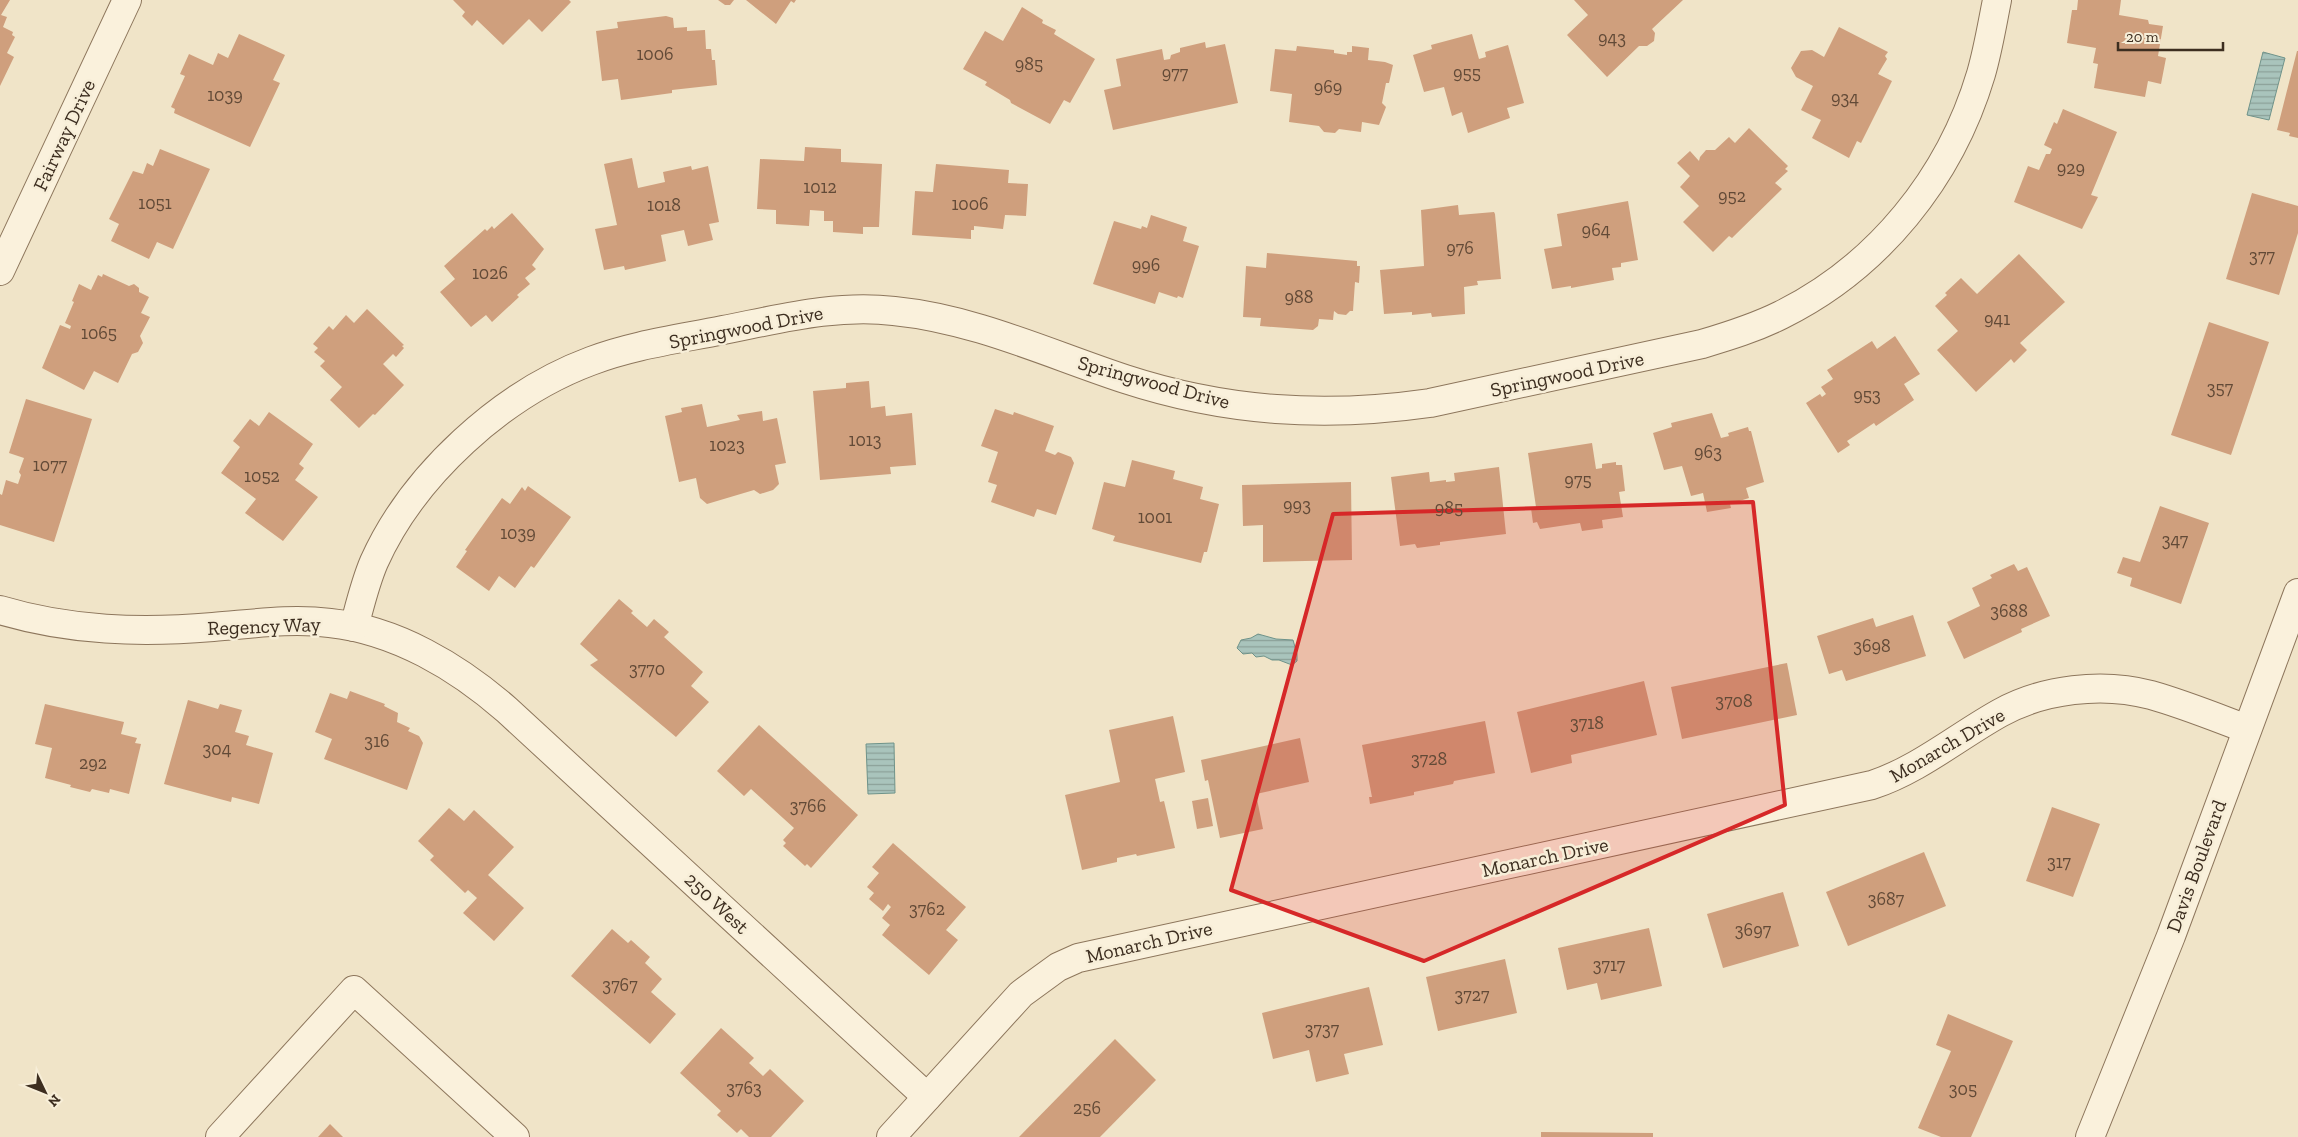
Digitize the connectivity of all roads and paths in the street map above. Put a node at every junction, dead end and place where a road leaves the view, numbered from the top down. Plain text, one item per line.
1 (127, 0) edge
2 (1997, 0) edge
3 (0, 271) edge
4 (2298, 593) edge
5 (0, 610) edge
6 (354, 627) junction
7 (507, 710) joint
8 (2247, 729) junction
9 (928, 1097) junction
10 (220, 1137) edge
11 (515, 1137) edge
12 (891, 1137) edge
13 (2090, 1137) edge

1 - 3 street, Fairway Drive
2 - 6 street, Springwood Drive
4 - 8 street, Davis Boulevard
5 - 6 street, Regency Way
6 - 7 street, Regency Way
7 - 9 street, 250 West
8 - 9 street, Monarch Drive
8 - 13 street, Davis Boulevard
9 - 12 street, Monarch Drive
10 - 11 street

